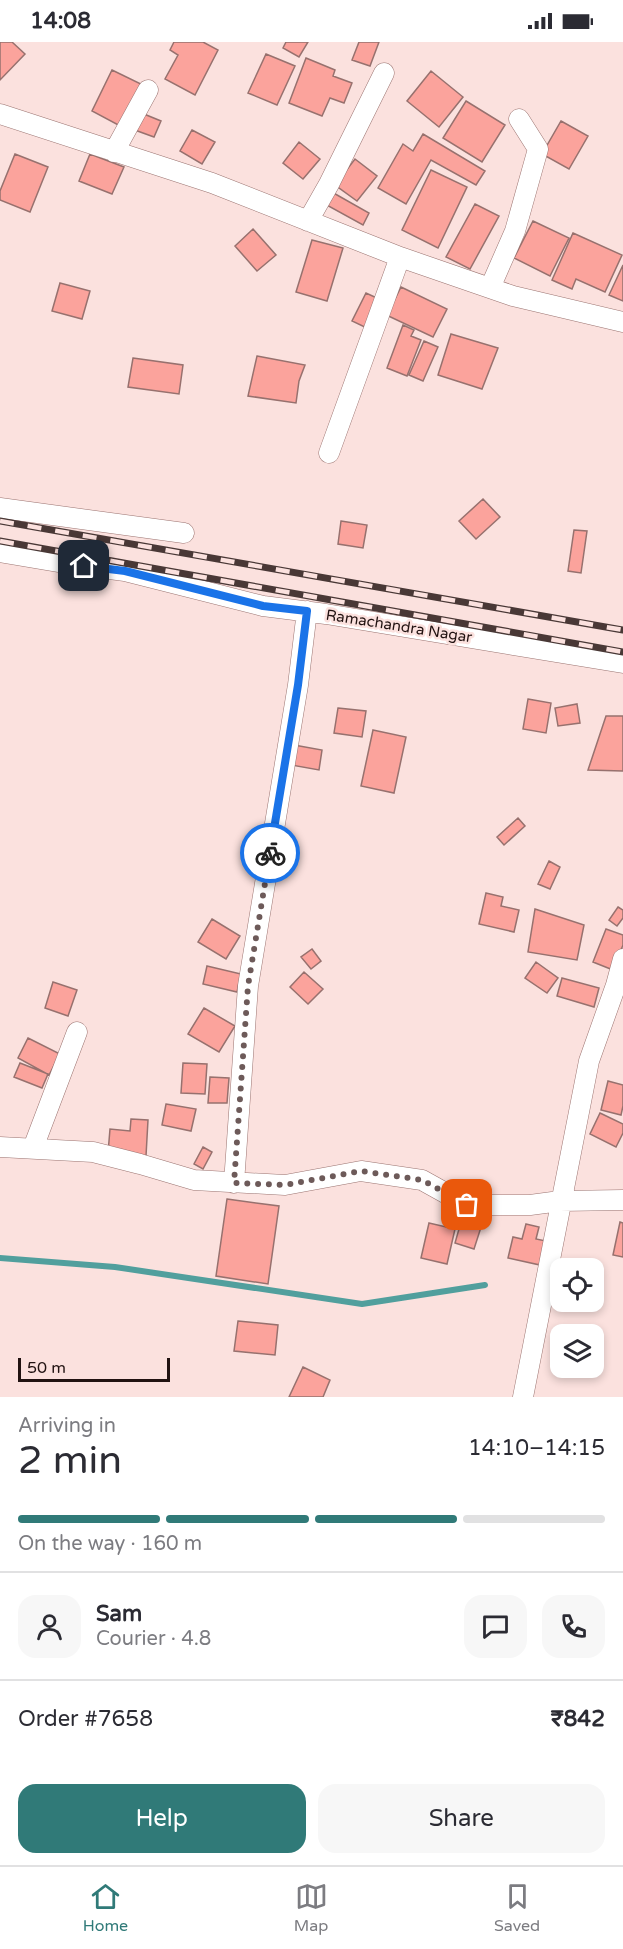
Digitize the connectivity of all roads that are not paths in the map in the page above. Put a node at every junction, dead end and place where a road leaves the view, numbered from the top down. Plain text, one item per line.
1 (384, 73) dead end
2 (148, 90) dead end
3 (0, 114) edge
4 (519, 119) dead end
5 (114, 152) junction
6 (308, 221) junction
7 (400, 257) junction
8 (490, 288) junction
9 (623, 322) edge
10 (329, 453) dead end
11 (0, 508) edge
12 (184, 533) dead end
13 (0, 552) edge
14 (307, 611) junction
15 (623, 663) edge
16 (623, 959) edge
17 (77, 1032) dead end
18 (0, 1148) edge
19 (33, 1148) junction
20 (234, 1183) junction
21 (623, 1200) edge
22 (560, 1201) junction
23 (523, 1397) edge

1 - 6 street
2 - 5 street
3 - 5 street
4 - 8 street
5 - 6 street
6 - 7 street
7 - 8 street
7 - 10 street
8 - 9 street
11 - 12 street
13 - 14 street, Ramachandra Nagar
14 - 15 street, Ramachandra Nagar
14 - 20 street
16 - 22 street
17 - 19 street
18 - 19 street
19 - 20 street
20 - 22 street
21 - 22 street
22 - 23 street

